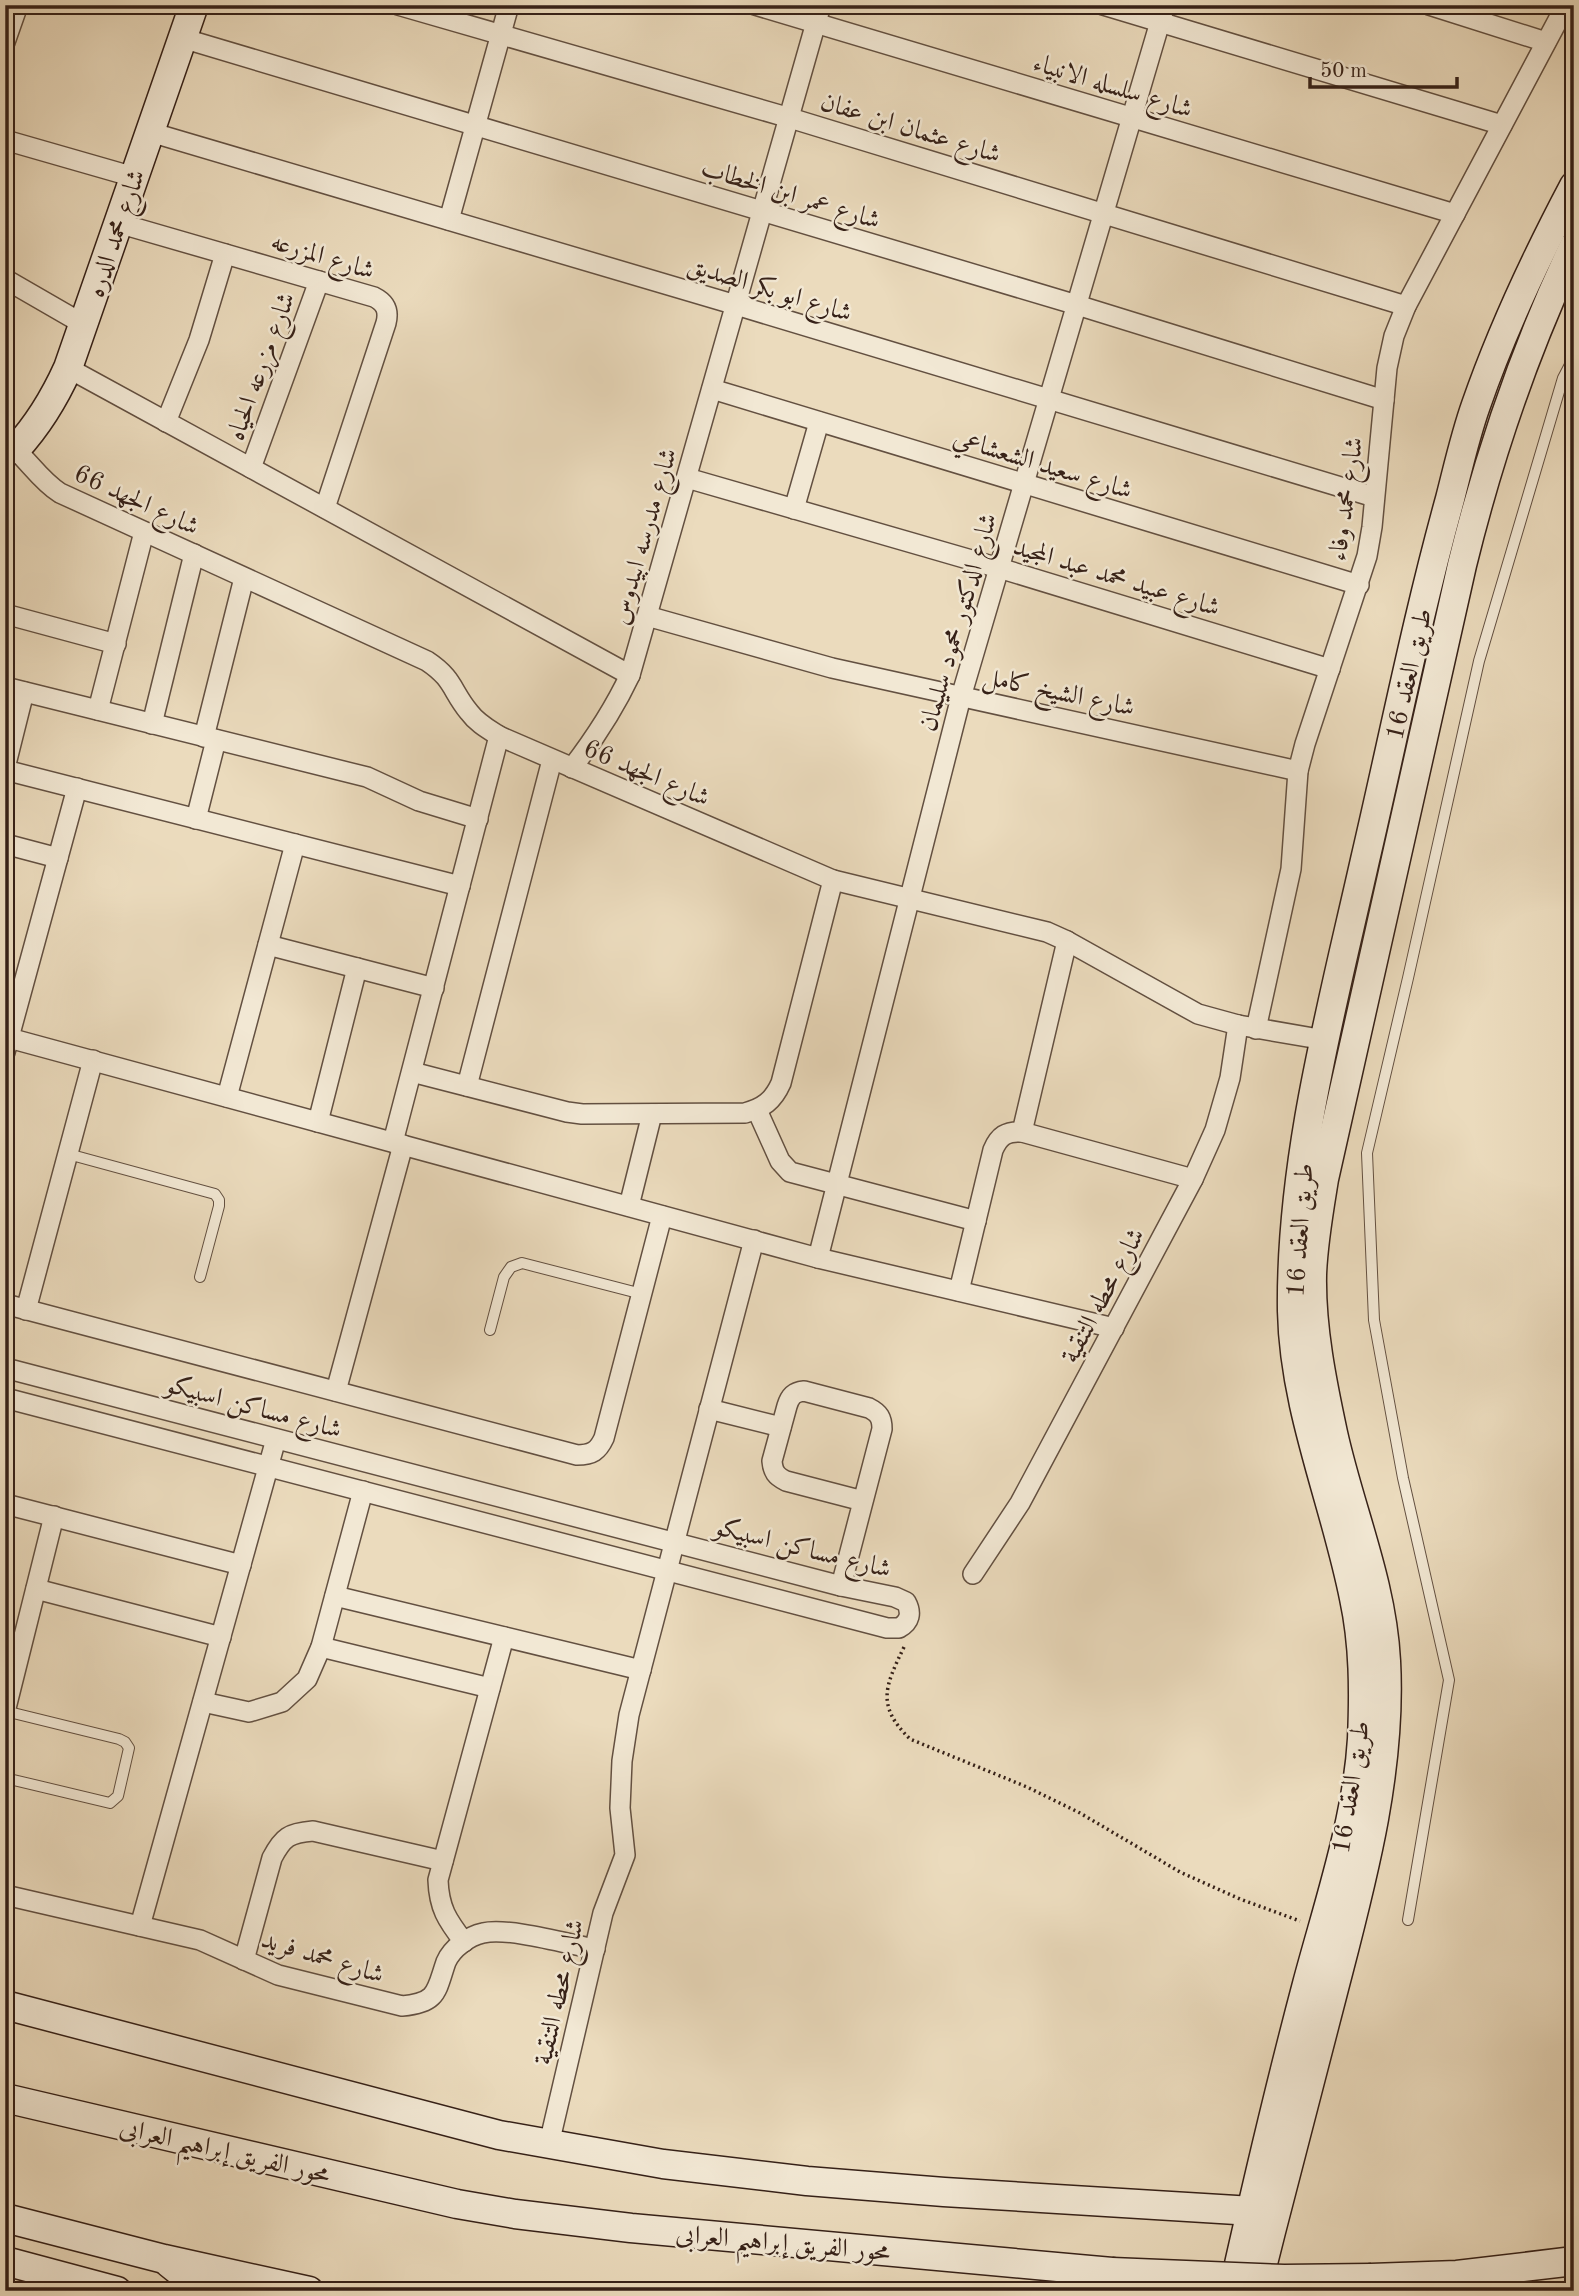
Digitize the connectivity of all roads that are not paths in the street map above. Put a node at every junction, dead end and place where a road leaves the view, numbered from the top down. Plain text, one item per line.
1 (18, 5) edge
2 (194, 5) edge
3 (398, 5) edge
4 (509, 5) edge
5 (755, 5) edge
6 (1103, 5) edge
7 (1429, 5) edge
8 (1566, 5) edge
9 (819, 14) edge
10 (1163, 14) edge
11 (501, 35) junction
12 (182, 38) junction
13 (5, 41) edge
14 (1546, 43) junction
15 (790, 118) junction
16 (1132, 118) junction
17 (1502, 125) junction
18 (475, 126) junction
19 (150, 132) junction
20 (5, 140) edge
21 (134, 177) junction
22 (1574, 186) edge
23 (763, 212) junction
24 (1104, 213) junction
25 (1455, 214) junction
26 (449, 220) junction
27 (118, 223) junction
28 (1574, 246) edge
29 (225, 254) junction
30 (5, 279) edge
31 (319, 281) junction
32 (736, 305) junction
33 (1077, 305) junction
34 (1406, 306) junction
35 (83, 324) junction
36 (1574, 357) edge
37 (68, 368) junction
38 (712, 388) junction
39 (1049, 399) junction
40 (1384, 400) junction
41 (166, 422) junction
42 (819, 422) junction
43 (10, 445) edge
44 (251, 468) junction
45 (687, 478) junction
46 (1024, 484) junction
47 (1374, 497) junction
48 (325, 508) junction
49 (794, 509) junction
50 (144, 532) junction
51 (194, 554) junction
52 (999, 568) junction
53 (244, 578) junction
54 (1359, 585) junction
55 (5, 614) edge
56 (647, 616) junction
57 (116, 644) junction
58 (1330, 669) junction
59 (630, 675) junction
60 (15, 690) edge
61 (961, 697) junction
62 (98, 710) junction
63 (152, 724) junction
64 (499, 736) junction
65 (210, 738) junction
66 (552, 760) junction
67 (572, 768) junction
68 (5, 769) edge
69 (1298, 771) junction
70 (77, 788) junction
71 (478, 818) junction
72 (196, 819) junction
73 (5, 844) edge
74 (295, 844) junction
75 (58, 858) junction
76 (833, 880) junction
77 (460, 886) junction
78 (910, 898) junction
79 (1068, 940) junction
80 (268, 945) junction
81 (357, 968) junction
82 (434, 988) junction
83 (1247, 1027) junction
84 (1325, 1040) junction
85 (7, 1045) edge
86 (93, 1060) junction
87 (412, 1072) junction
88 (467, 1086) junction
89 (227, 1097) junction
90 (757, 1110) junction
91 (652, 1114) junction
92 (318, 1122) junction
93 (1022, 1132) junction
94 (398, 1143) junction
95 (68, 1154) junction
96 (1193, 1179) junction
97 (837, 1184) junction
98 (629, 1206) junction
99 (662, 1216) junction
100 (976, 1221) junction
101 (754, 1240) junction
102 (818, 1258) junction
103 (200, 1278) dead end
104 (958, 1291) junction
105 (642, 1294) junction
106 (5, 1304) edge
107 (26, 1310) junction
108 (1114, 1328) junction
109 (490, 1330) dead end
110 (5, 1368) edge
111 (336, 1391) junction
112 (5, 1398) edge
113 (709, 1409) junction
114 (781, 1427) junction
115 (276, 1439) junction
116 (268, 1466) junction
117 (363, 1491) junction
118 (863, 1501) junction
119 (5, 1504) edge
120 (54, 1516) junction
121 (674, 1543) junction
122 (241, 1565) junction
123 (667, 1570) junction
124 (973, 1573) dead end
125 (841, 1586) junction
126 (36, 1589) junction
127 (335, 1595) junction
128 (221, 1637) junction
129 (504, 1637) junction
130 (321, 1647) junction
131 (641, 1670) junction
132 (490, 1688) junction
133 (203, 1702) junction
134 (5, 1711) edge
135 (5, 1778) edge
136 (443, 1861) junction
137 (5, 1895) edge
138 (1408, 1920) dead end
139 (140, 1926) junction
140 (464, 1941) junction
141 (595, 1949) junction
142 (244, 1960) junction
143 (5, 2006) edge
144 (5, 2098) edge
145 (549, 2144) junction
146 (1263, 2211) junction
147 (5, 2218) edge
148 (164, 2259) junction
149 (5, 2261) edge
150 (1574, 2261) edge
151 (117, 2291) edge
152 (204, 2291) edge
153 (309, 2291) edge
154 (1233, 2291) edge
155 (1256, 2291) edge

1 - 13 street
2 - 12 street, شارع محمد الدره
3 - 11 street, شارع عثمان ابن عفان
4 - 11 street
5 - 9 street, شارع سلسله الانبياء
6 - 10 street
7 - 14 street
8 - 14 street, شارع محمد وفاء
9 - 15 street
9 - 16 street, شارع سلسله الانبياء
10 - 16 street, شارع الدكتور محمود سليمان
10 - 17 street
11 - 15 street, شارع عثمان ابن عفان
11 - 18 street
12 - 18 street, شارع عمر ابن الخطاب
12 - 19 street, شارع محمد الدره
14 - 17 street, شارع محمد وفاء
15 - 23 street
15 - 24 street, شارع عثمان ابن عفان
16 - 24 street, شارع الدكتور محمود سليمان
16 - 25 street, شارع سلسله الانبياء
17 - 25 street, شارع محمد وفاء
18 - 23 street, شارع عمر ابن الخطاب
18 - 26 street
19 - 21 street, شارع محمد الدره
19 - 26 street, شارع ابو بكر الصديق
20 - 21 street
21 - 27 street, شارع محمد الدره
22 - 84 street, طريق العقد 16
23 - 32 street
23 - 33 street, شارع عمر ابن الخطاب
24 - 33 street, شارع الدكتور محمود سليمان
24 - 34 street, شارع عثمان ابن عفان
25 - 34 street, شارع محمد وفاء
26 - 32 street, شارع ابو بكر الصديق
27 - 29 street, شارع المزرعه
27 - 35 street, شارع محمد الدره
28 - 146 street, طريق العقد 16
29 - 31 street, شارع المزرعه
29 - 41 street
30 - 35 street
31 - 44 street, شارع مزرعه الحياه
31 - 48 street, شارع المزرعه
32 - 38 street, شارع مدرسه ابيدوس
32 - 39 street, شارع ابو بكر الصديق
33 - 39 street, شارع الدكتور محمود سليمان
33 - 40 street, شارع عمر ابن الخطاب
34 - 40 street, شارع محمد وفاء
35 - 37 street, شارع محمد الدره
36 - 138 lane
37 - 41 street
37 - 43 street, شارع محمد الدره
38 - 42 street, شارع سعيد الشعشاعي
38 - 45 street, شارع مدرسه ابيدوس
39 - 46 street, شارع الدكتور محمود سليمان
39 - 47 street, شارع ابو بكر الصديق
40 - 47 street, شارع محمد وفاء
41 - 44 street
42 - 46 street, شارع سعيد الشعشاعي
42 - 49 street
43 - 50 street, شارع الجهد 66
44 - 48 street
45 - 49 street, شارع عبيد محمد عبد المجيد
45 - 56 street, شارع مدرسه ابيدوس
46 - 52 street, شارع الدكتور محمود سليمان
46 - 54 street, شارع سعيد الشعشاعي
47 - 54 street, شارع محمد وفاء
48 - 59 street
49 - 52 street, شارع عبيد محمد عبد المجيد
50 - 51 street, شارع الجهد 66
50 - 57 street
51 - 53 street, شارع الجهد 66
51 - 63 street
52 - 58 street, شارع عبيد محمد عبد المجيد
52 - 61 street, شارع الدكتور محمود سليمان
53 - 64 street, شارع الجهد 66
53 - 65 street
54 - 58 street, شارع محمد وفاء
55 - 57 street
56 - 59 street, شارع مدرسه ابيدوس
56 - 61 street, شارع الشيخ كامل
57 - 62 street
58 - 69 street, شارع محمد وفاء
59 - 67 street, شارع مدرسه ابيدوس
60 - 62 street
60 - 68 street
61 - 69 street, شارع الشيخ كامل
61 - 78 street, شارع الدكتور محمود سليمان
62 - 63 street
63 - 65 street
64 - 66 street, شارع الجهد 66
64 - 71 street
65 - 71 street
65 - 72 street
66 - 67 street, شارع الجهد 66
66 - 88 street
67 - 76 street, شارع الجهد 66
68 - 70 street
69 - 83 street, شارع محمد وفاء
70 - 72 street
70 - 75 street
71 - 77 street
72 - 74 street
73 - 75 street
74 - 77 street
74 - 80 street
75 - 85 street
76 - 78 street, شارع الجهد 66
76 - 90 street
77 - 82 street
78 - 79 street, شارع الجهد 66
78 - 97 street, شارع الدكتور محمود سليمان
79 - 83 street, شارع الجهد 66
79 - 93 street
80 - 81 street
80 - 89 street
81 - 82 street
81 - 92 street
82 - 87 street
83 - 84 street, شارع الجهد 66
83 - 96 street, شارع محطه التنقية
84 - 146 street, طريق العقد 16
85 - 86 street
86 - 89 street
86 - 95 street
87 - 88 street
87 - 94 street
88 - 91 street
89 - 92 street
90 - 91 street
90 - 97 street
91 - 98 street
92 - 94 street
93 - 96 street
93 - 100 street
94 - 98 street
94 - 111 street
95 - 103 lane
95 - 107 street
96 - 108 street, شارع محطه التنقية
97 - 100 street
97 - 102 street, شارع الدكتور محمود سليمان
98 - 99 street
99 - 101 street
99 - 105 street
100 - 104 street
101 - 102 street
101 - 113 street
102 - 104 street
104 - 108 street
105 - 109 lane
105 - 111 street
106 - 107 street
107 - 111 street
108 - 124 street, شارع محطه التنقية
110 - 115 street, شارع مساكن اسبيكو
112 - 116 street, شارع مساكن اسبيكو
113 - 114 street
113 - 121 street
114 - 118 street
114 - 118 street
115 - 116 street
115 - 121 street, شارع مساكن اسبيكو
116 - 117 street, شارع مساكن اسبيكو
116 - 122 street
117 - 123 street, شارع مساكن اسبيكو
117 - 127 street
118 - 125 street
119 - 120 street
120 - 122 street
120 - 126 street
121 - 123 street
121 - 125 street, شارع مساكن اسبيكو
122 - 128 street
123 - 125 street, شارع مساكن اسبيكو
123 - 131 street
126 - 128 street
126 - 134 street
127 - 129 street
127 - 130 street
128 - 133 street
129 - 131 street
129 - 132 street
130 - 132 street
130 - 133 street
131 - 141 street, شارع محطه التنقية
132 - 136 street
133 - 139 street
134 - 135 lane
136 - 140 street
136 - 142 street
137 - 139 street, شارع محمد فريد
139 - 142 street, شارع محمد فريد
140 - 141 street
140 - 142 street, شارع محمد فريد
141 - 145 street, شارع محطه التنقية
143 - 145 street
144 - 150 street, محور الفريق إبراهيم العرابى, bridge
145 - 146 street
146 - 154 street, طريق العقد 16
146 - 155 street, طريق العقد 16
147 - 148 street
148 - 152 street
148 - 153 street
149 - 151 street

